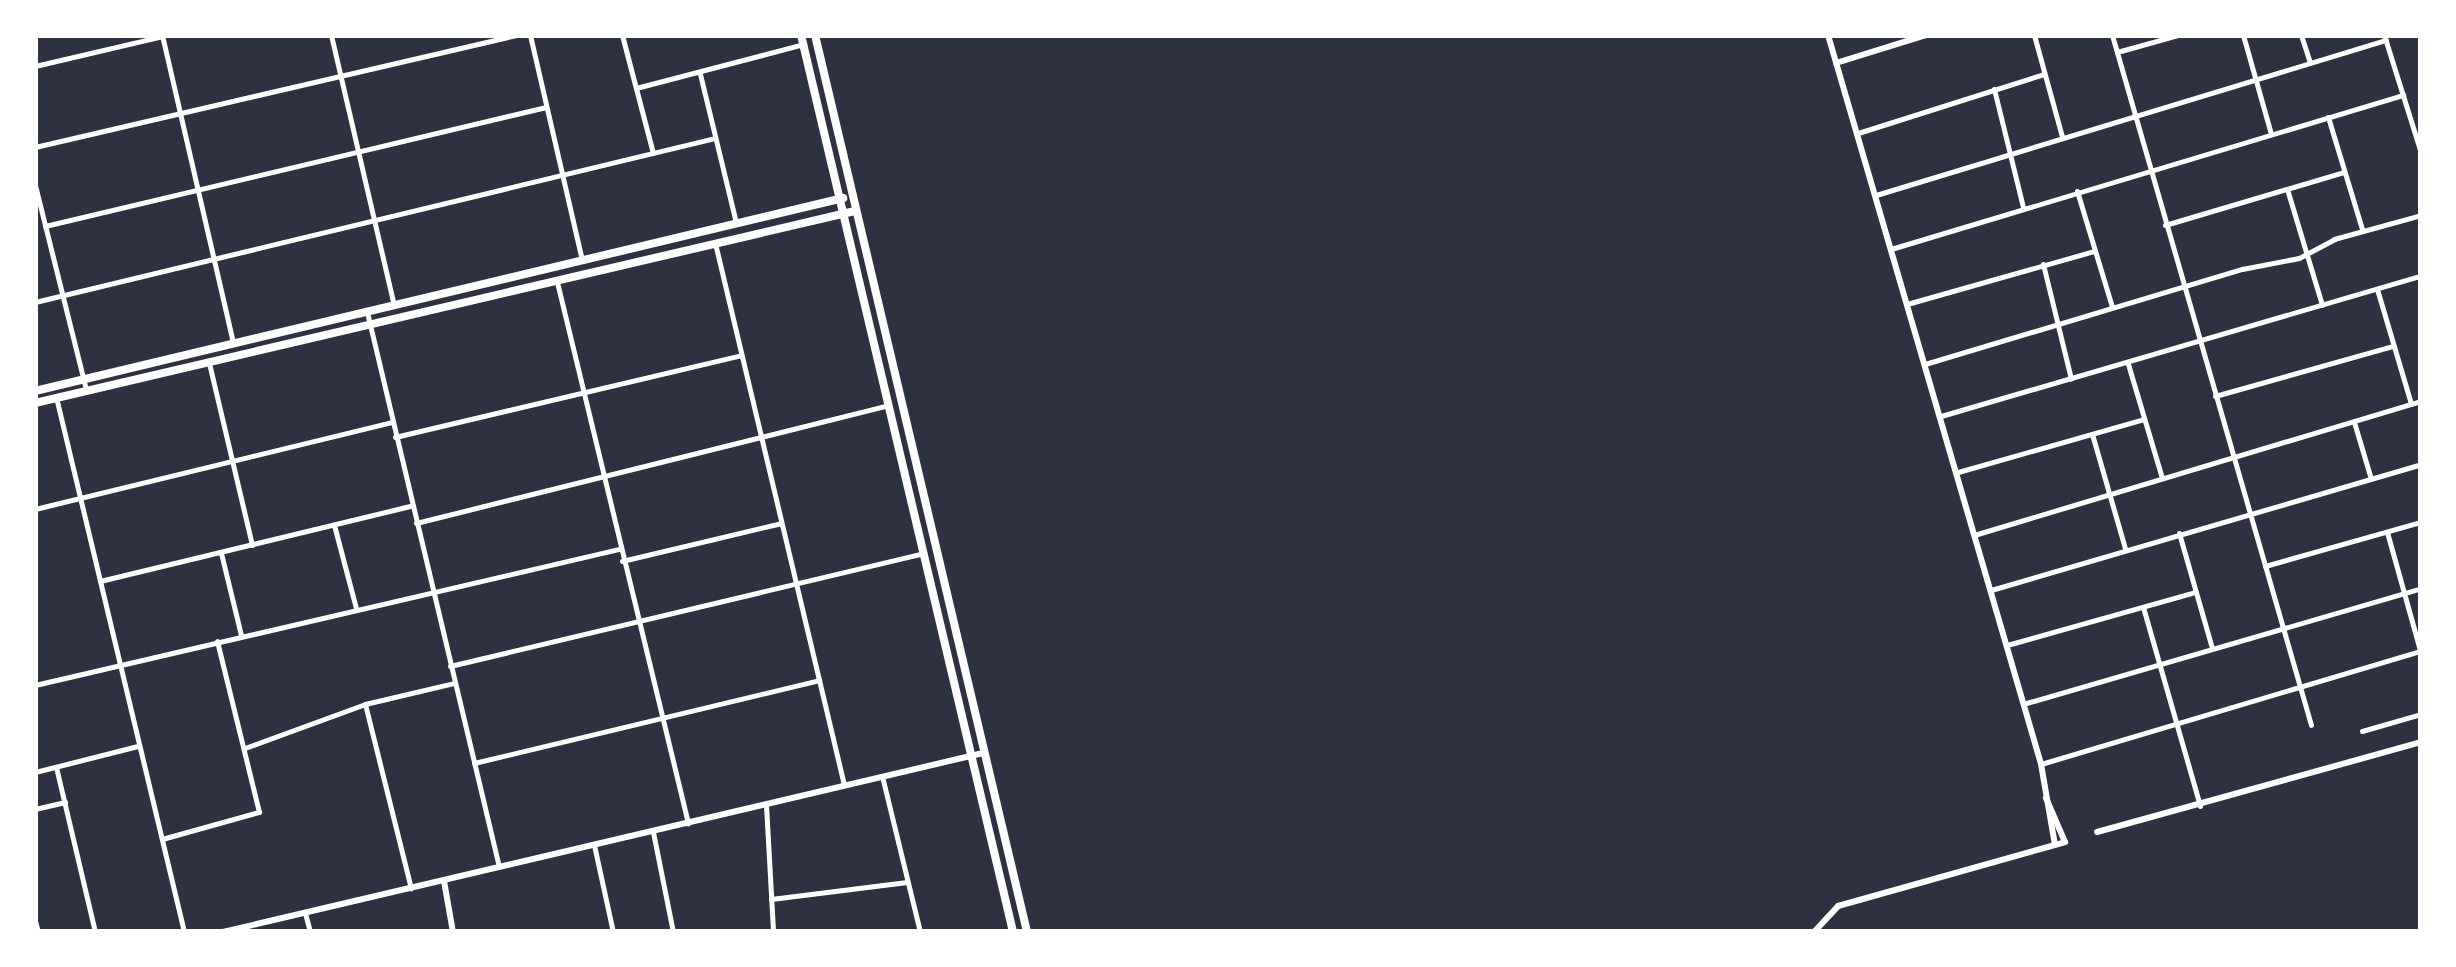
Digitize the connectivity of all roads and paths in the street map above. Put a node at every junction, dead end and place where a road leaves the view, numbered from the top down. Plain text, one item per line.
1 (331, 35) edge
2 (516, 35) edge
3 (530, 35) edge
4 (622, 35) edge
5 (815, 35) edge
6 (1828, 35) edge
7 (1926, 35) edge
8 (2034, 35) edge
9 (2112, 35) edge
10 (2178, 35) edge
11 (2243, 35) edge
12 (2301, 35) edge
13 (163, 36) edge
14 (2385, 37) edge
15 (802, 40) edge
16 (2117, 52) junction
17 (2310, 62) junction
18 (1836, 63) junction
19 (35, 66) edge
20 (700, 74) junction
21 (2044, 74) junction
22 (340, 76) junction
23 (2255, 79) junction
24 (636, 88) junction
25 (1994, 89) junction
26 (2403, 95) junction
27 (546, 107) junction
28 (178, 113) junction
29 (2135, 115) junction
30 (2328, 117) junction
31 (1858, 132) junction
32 (2271, 134) junction
33 (2062, 137) junction
34 (716, 138) junction
35 (35, 148) edge
36 (2421, 152) edge
37 (357, 153) junction
38 (2010, 153) junction
39 (654, 154) junction
40 (2150, 170) junction
41 (2344, 172) junction
42 (562, 176) junction
43 (35, 185) edge
44 (2287, 189) junction
45 (198, 190) junction
46 (2077, 191) junction
47 (1876, 195) junction
48 (852, 197) junction
49 (839, 199) junction
50 (2023, 207) junction
51 (855, 211) junction
52 (842, 214) junction
53 (2421, 215) edge
54 (374, 224) junction
55 (736, 224) junction
56 (2164, 225) junction
57 (45, 226) junction
58 (2362, 230) junction
59 (715, 244) junction
60 (1890, 249) junction
61 (2094, 251) junction
62 (2306, 254) junction
63 (214, 260) junction
64 (582, 261) junction
65 (2043, 264) junction
66 (2421, 276) edge
67 (508, 278) junction
68 (556, 279) junction
69 (2182, 286) junction
70 (511, 290) junction
71 (2377, 290) junction
72 (60, 296) junction
73 (35, 302) edge
74 (1907, 304) junction
75 (394, 305) junction
76 (2322, 305) junction
77 (2112, 307) junction
78 (368, 317) junction
79 (2056, 323) junction
80 (2198, 341) junction
81 (234, 345) junction
82 (2393, 346) junction
83 (741, 354) junction
84 (208, 362) junction
85 (1926, 364) junction
86 (2128, 364) junction
87 (2071, 379) junction
88 (84, 380) junction
89 (86, 390) junction
90 (35, 391) edge
91 (582, 395) junction
92 (2215, 396) junction
93 (56, 398) junction
94 (2421, 401) edge
95 (35, 402) edge
96 (2410, 404) junction
97 (888, 405) junction
98 (1941, 416) junction
99 (2144, 419) junction
100 (392, 422) junction
101 (2354, 422) junction
102 (2092, 434) junction
103 (395, 436) junction
104 (761, 437) junction
105 (2232, 458) junction
106 (232, 462) junction
107 (2421, 464) edge
108 (1958, 472) junction
109 (601, 476) junction
110 (2162, 478) junction
111 (2371, 479) junction
112 (2109, 494) junction
113 (79, 497) junction
114 (412, 506) junction
115 (35, 509) edge
116 (2249, 513) junction
117 (416, 522) junction
118 (781, 522) junction
119 (2421, 522) edge
120 (334, 525) junction
121 (2179, 532) junction
122 (2387, 532) junction
123 (1974, 535) junction
124 (252, 545) junction
125 (2126, 548) junction
126 (619, 549) junction
127 (923, 553) junction
128 (221, 554) junction
129 (622, 561) junction
130 (2264, 566) junction
131 (100, 582) junction
132 (796, 583) junction
133 (2421, 588) edge
134 (1988, 590) junction
135 (430, 592) junction
136 (2196, 592) junction
137 (2404, 593) junction
138 (2144, 607) junction
139 (356, 608) junction
140 (636, 622) junction
141 (2283, 630) junction
142 (241, 635) junction
143 (217, 640) junction
144 (2004, 646) junction
145 (2212, 648) junction
146 (2421, 651) edge
147 (2159, 664) junction
148 (119, 666) junction
149 (450, 666) junction
150 (819, 680) junction
151 (454, 682) junction
152 (35, 684) edge
153 (2300, 686) junction
154 (365, 704) junction
155 (2020, 704) junction
156 (2421, 714) edge
157 (659, 718) junction
158 (2176, 724) junction
159 (2311, 725) dead end
160 (2362, 731) dead end
161 (2421, 742) edge
162 (138, 746) junction
163 (246, 748) junction
164 (983, 753) junction
165 (969, 756) junction
166 (474, 763) junction
167 (2041, 764) junction
168 (56, 766) junction
169 (35, 772) edge
170 (882, 776) junction
171 (844, 785) junction
172 (2045, 797) junction
173 (65, 802) junction
174 (766, 803) junction
175 (2200, 806) junction
176 (35, 809) edge
177 (688, 823) junction
178 (653, 831) junction
179 (2097, 832) dead end
180 (162, 839) junction
181 (594, 844) junction
182 (2056, 845) junction
183 (499, 867) junction
184 (444, 880) junction
185 (908, 882) junction
186 (411, 888) junction
187 (772, 898) junction
188 (306, 913) junction
189 (35, 922) edge
190 (309, 930) edge
191 (38, 932) edge
192 (95, 932) edge
193 (184, 932) edge
194 (224, 932) edge
195 (318, 932) edge
196 (453, 932) edge
197 (612, 932) edge
198 (672, 932) edge
199 (773, 932) edge
200 (920, 932) edge
201 (1013, 932) edge
202 (1027, 932) edge
203 (1814, 932) edge

1 - 22 street
2 - 22 street
3 - 27 street
4 - 24 street
5 - 48 main road
6 - 18 street
7 - 18 street
8 - 21 street
9 - 16 street
10 - 16 street
11 - 23 street
12 - 17 street
13 - 19 street
13 - 28 street
14 - 17 street
14 - 26 street
15 - 20 street
15 - 49 main road
16 - 29 street
17 - 23 street
18 - 31 street
20 - 24 street
20 - 34 street
21 - 25 street
21 - 33 street
22 - 28 street
22 - 37 street
23 - 29 street
23 - 32 street
24 - 39 street
25 - 31 street
25 - 38 street
26 - 30 street
26 - 36 street
27 - 37 street
27 - 42 street
28 - 35 street
28 - 45 street
29 - 33 street
29 - 40 street
30 - 32 street
30 - 41 street
31 - 47 street
32 - 40 street
33 - 38 street
34 - 39 street
34 - 55 street
37 - 45 street
37 - 54 street
38 - 47 street
38 - 50 street
39 - 42 street
40 - 46 street
40 - 56 street
41 - 44 street
41 - 58 street
42 - 54 street
42 - 64 street
43 - 57 street
44 - 56 street
44 - 62 street
45 - 57 street
45 - 63 street
46 - 50 street
46 - 61 street
47 - 60 street
48 - 49 main road
48 - 51 main road
49 - 52 main road
49 - 55 main road
50 - 60 street
51 - 52 main road
51 - 164 main road
52 - 59 main road
52 - 97 main road
53 - 58 street
54 - 63 street
54 - 75 street
55 - 64 main road
56 - 69 street
57 - 72 street
58 - 62 street
59 - 68 main road
59 - 83 street
60 - 74 street
61 - 65 street
61 - 77 street
62 - 69 street
62 - 76 street
63 - 72 street
63 - 81 street
64 - 67 main road
65 - 74 street
65 - 79 street
66 - 71 street
67 - 70 main road
67 - 75 main road
68 - 70 main road
68 - 91 street
69 - 77 street
69 - 80 street
70 - 78 main road
71 - 76 street
71 - 82 street
72 - 73 street
72 - 88 street
74 - 85 street
75 - 78 main road
76 - 80 street
77 - 79 street
78 - 81 main road
78 - 84 main road
78 - 100 street
79 - 85 street
79 - 87 street
80 - 86 street
80 - 92 street
81 - 88 main road
82 - 92 street
82 - 96 street
83 - 91 street
83 - 104 street
84 - 89 main road
84 - 106 street
85 - 98 street
86 - 87 street
86 - 99 street
87 - 98 street
88 - 89 street
88 - 90 main road
89 - 93 main road
91 - 103 street
91 - 109 street
92 - 105 street
93 - 95 main road
93 - 113 street
94 - 96 street
96 - 101 street
97 - 104 street
97 - 127 main road
98 - 108 street
99 - 102 street
99 - 110 street
100 - 103 street
100 - 106 street
101 - 105 street
101 - 111 street
102 - 108 street
102 - 112 street
103 - 114 street
104 - 109 street
104 - 118 street
105 - 110 street
105 - 116 street
106 - 113 street
106 - 124 street
107 - 111 street
108 - 123 street
109 - 117 street
109 - 126 street
110 - 112 street
111 - 116 street
112 - 123 street
112 - 125 street
113 - 115 street
113 - 131 street
114 - 117 street
114 - 120 street
116 - 121 street
116 - 130 street
117 - 135 street
118 - 129 street
118 - 132 street
119 - 122 street
120 - 124 street
120 - 139 street
121 - 125 street
121 - 136 street
122 - 130 street
122 - 137 street
123 - 134 street
124 - 128 street
125 - 134 street
126 - 129 street
126 - 135 street
127 - 132 street
127 - 165 main road
128 - 131 street
128 - 142 street
129 - 140 street
130 - 141 street
131 - 148 street
132 - 140 street
132 - 150 street
133 - 137 street
134 - 144 street
135 - 139 street
135 - 149 street
136 - 138 street
136 - 145 street
137 - 141 street
137 - 146 street
138 - 144 street
138 - 147 street
139 - 142 street
140 - 149 street
140 - 157 street
141 - 145 street
141 - 153 street
142 - 143 street
143 - 148 street
143 - 163 street
144 - 155 street
145 - 147 street
146 - 153 street
147 - 155 street
147 - 158 street
148 - 152 street
148 - 162 street
149 - 151 street
150 - 157 street
150 - 171 street
151 - 154 street
151 - 166 street
153 - 158 street
153 - 159 street
154 - 163 street
154 - 186 street
155 - 167 street
156 - 160 street
157 - 166 street
157 - 177 street
158 - 167 street
158 - 175 street
161 - 175 street
162 - 168 street
162 - 180 street
163 - 180 street
164 - 165 street
164 - 202 main road
165 - 170 street
165 - 201 main road
166 - 183 street
167 - 172 street
168 - 169 street
168 - 173 street
170 - 171 street
170 - 185 street
171 - 174 street
172 - 182 street
172 - 182 street
173 - 176 street
173 - 192 street
174 - 177 street
174 - 187 street
175 - 179 street
177 - 178 street
178 - 181 street
178 - 198 street
180 - 193 street
181 - 183 street
181 - 197 street
182 - 203 street
183 - 184 street
184 - 186 street
184 - 196 street
185 - 187 street
185 - 200 street
186 - 188 street
187 - 199 street
188 - 190 street
188 - 194 street
189 - 191 street
190 - 195 street

